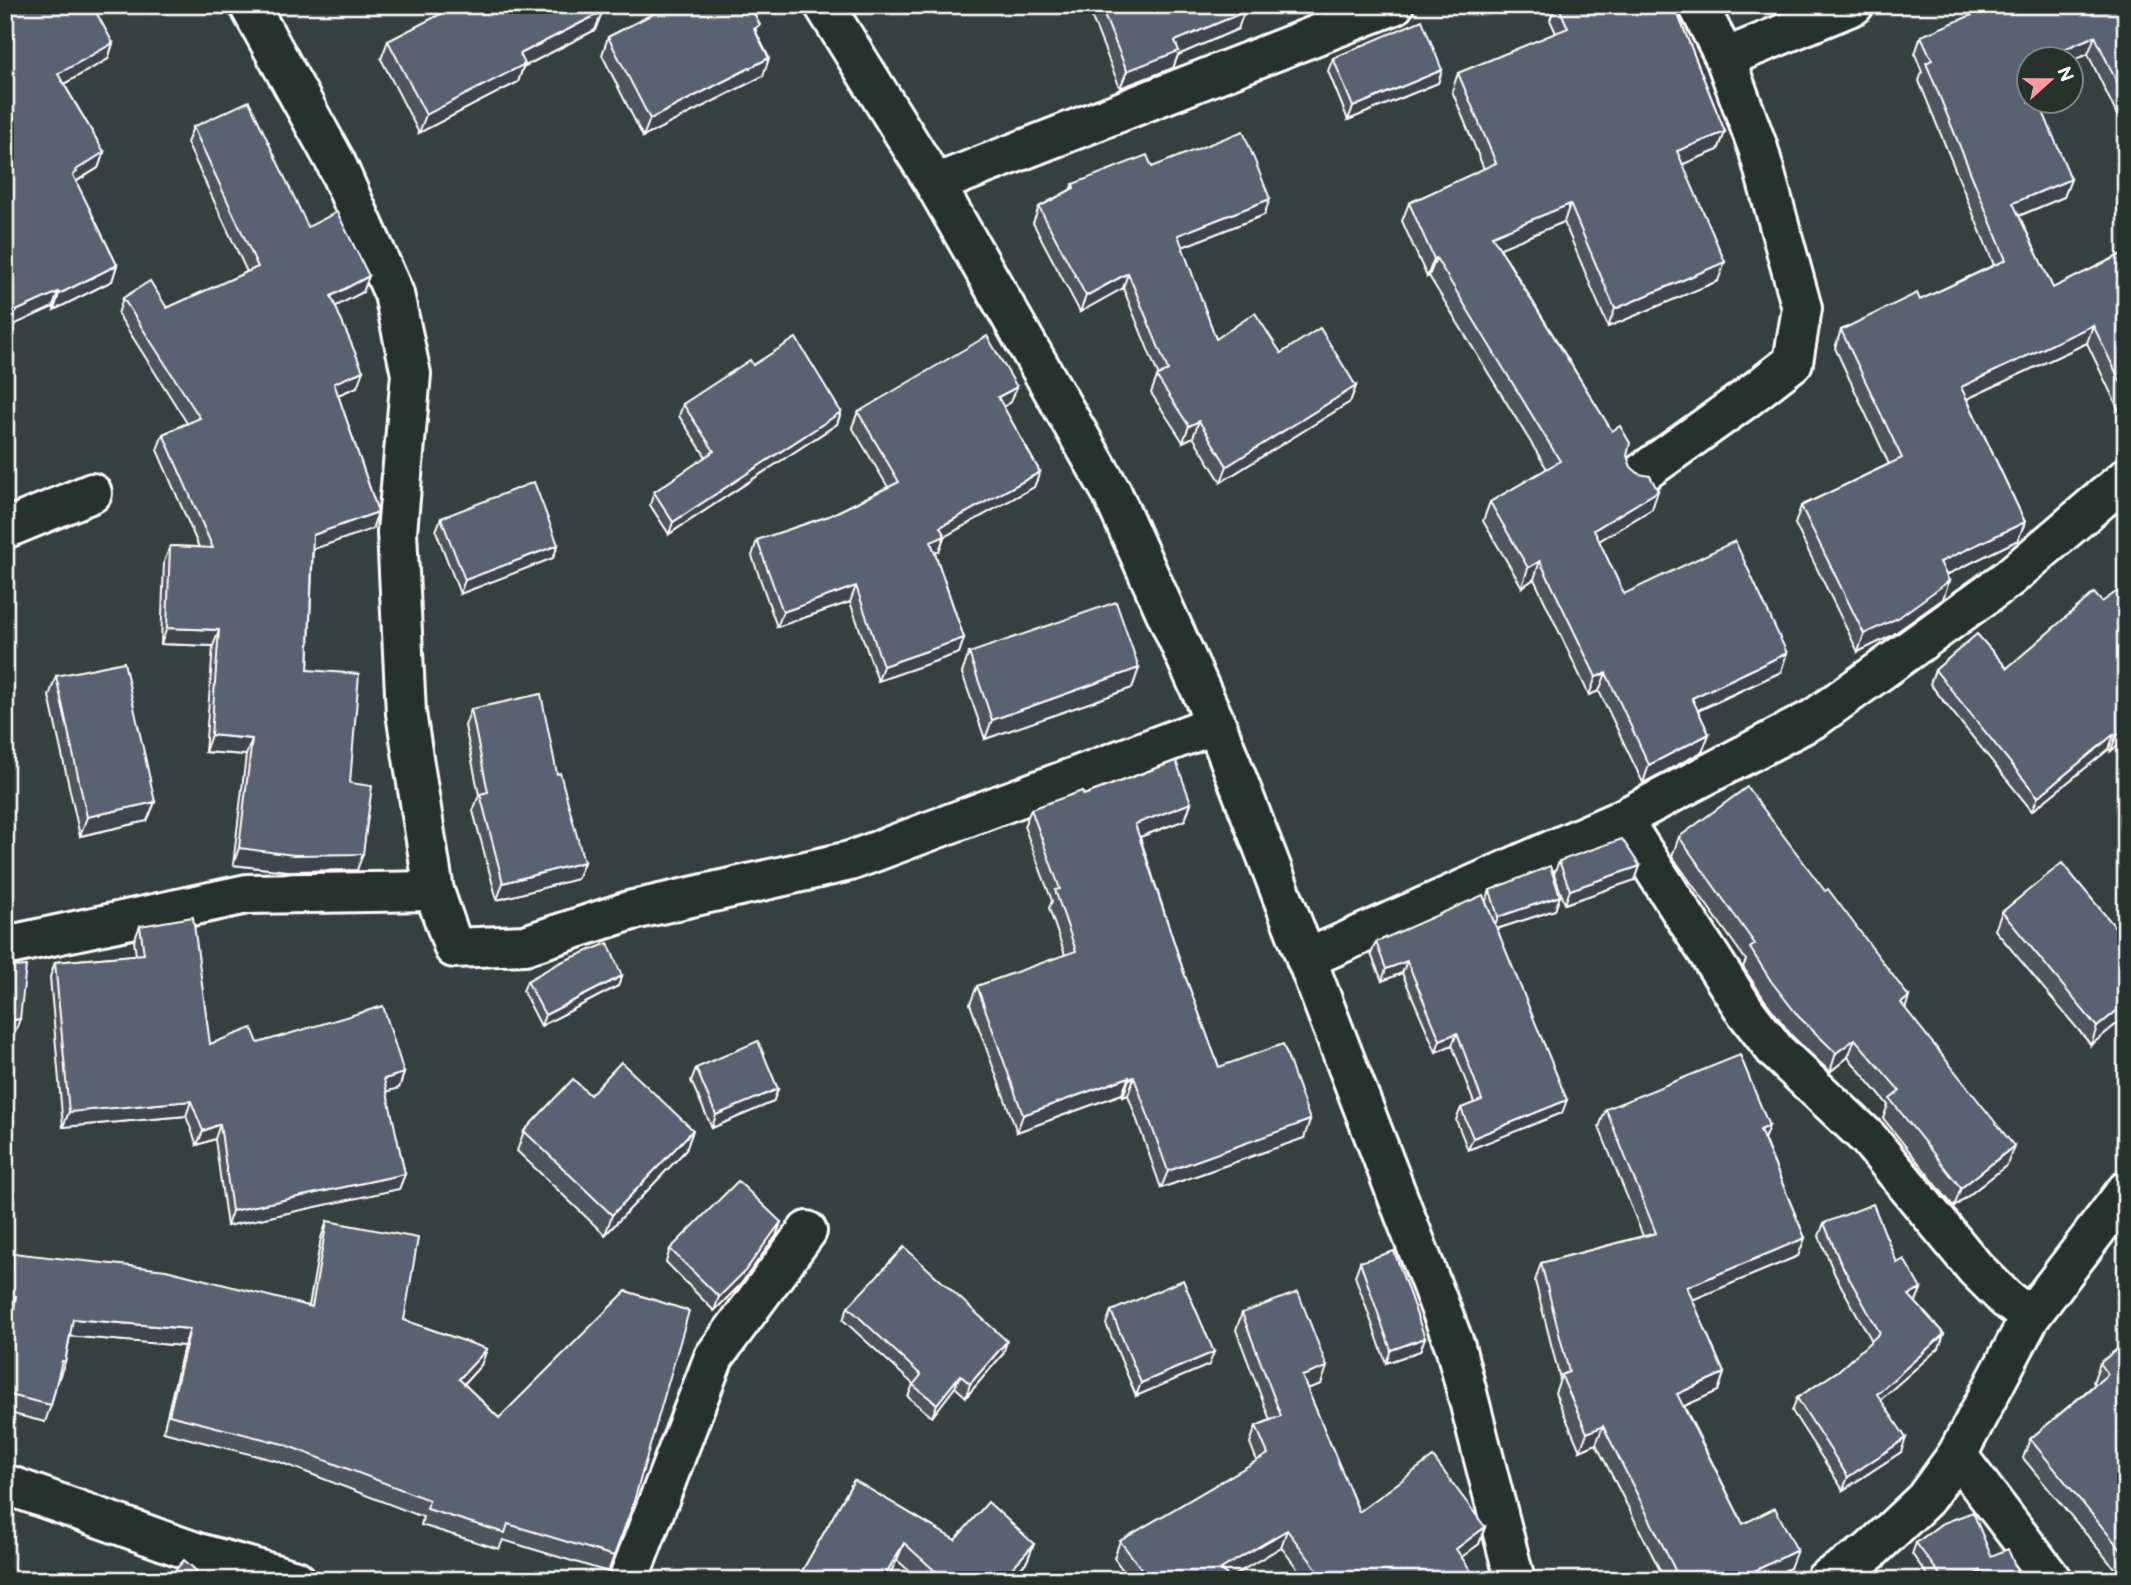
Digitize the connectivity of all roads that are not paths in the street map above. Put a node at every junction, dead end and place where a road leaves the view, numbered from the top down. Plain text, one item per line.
1 (249, 5) edge
2 (824, 5) edge
3 (1394, 5) edge
4 (1698, 5) edge
5 (1854, 5) edge
6 (1725, 58) junction
7 (935, 184) junction
8 (1642, 473) edge
9 (2126, 478) edge
10 (92, 493) dead end
11 (5, 528) edge
12 (1216, 724) junction
13 (1622, 819) junction
14 (434, 891) junction
15 (5, 946) edge
16 (1306, 959) junction
17 (2126, 1191) edge
18 (807, 1231) dead end
19 (2030, 1317) junction
20 (1957, 1455) junction
21 (5, 1485) edge
22 (296, 1580) edge
23 (628, 1580) edge
24 (1515, 1580) edge
25 (1825, 1580) edge
26 (2052, 1580) edge

1 - 14 street
2 - 7 street
3 - 7 street
4 - 6 street
5 - 6 street
6 - 8 street
7 - 12 street
9 - 13 street
10 - 11 street
12 - 14 street
12 - 16 street
13 - 16 street
13 - 19 street
14 - 15 street
16 - 24 street
17 - 19 street
18 - 23 street
19 - 20 street
20 - 25 street
20 - 26 street
21 - 22 street

